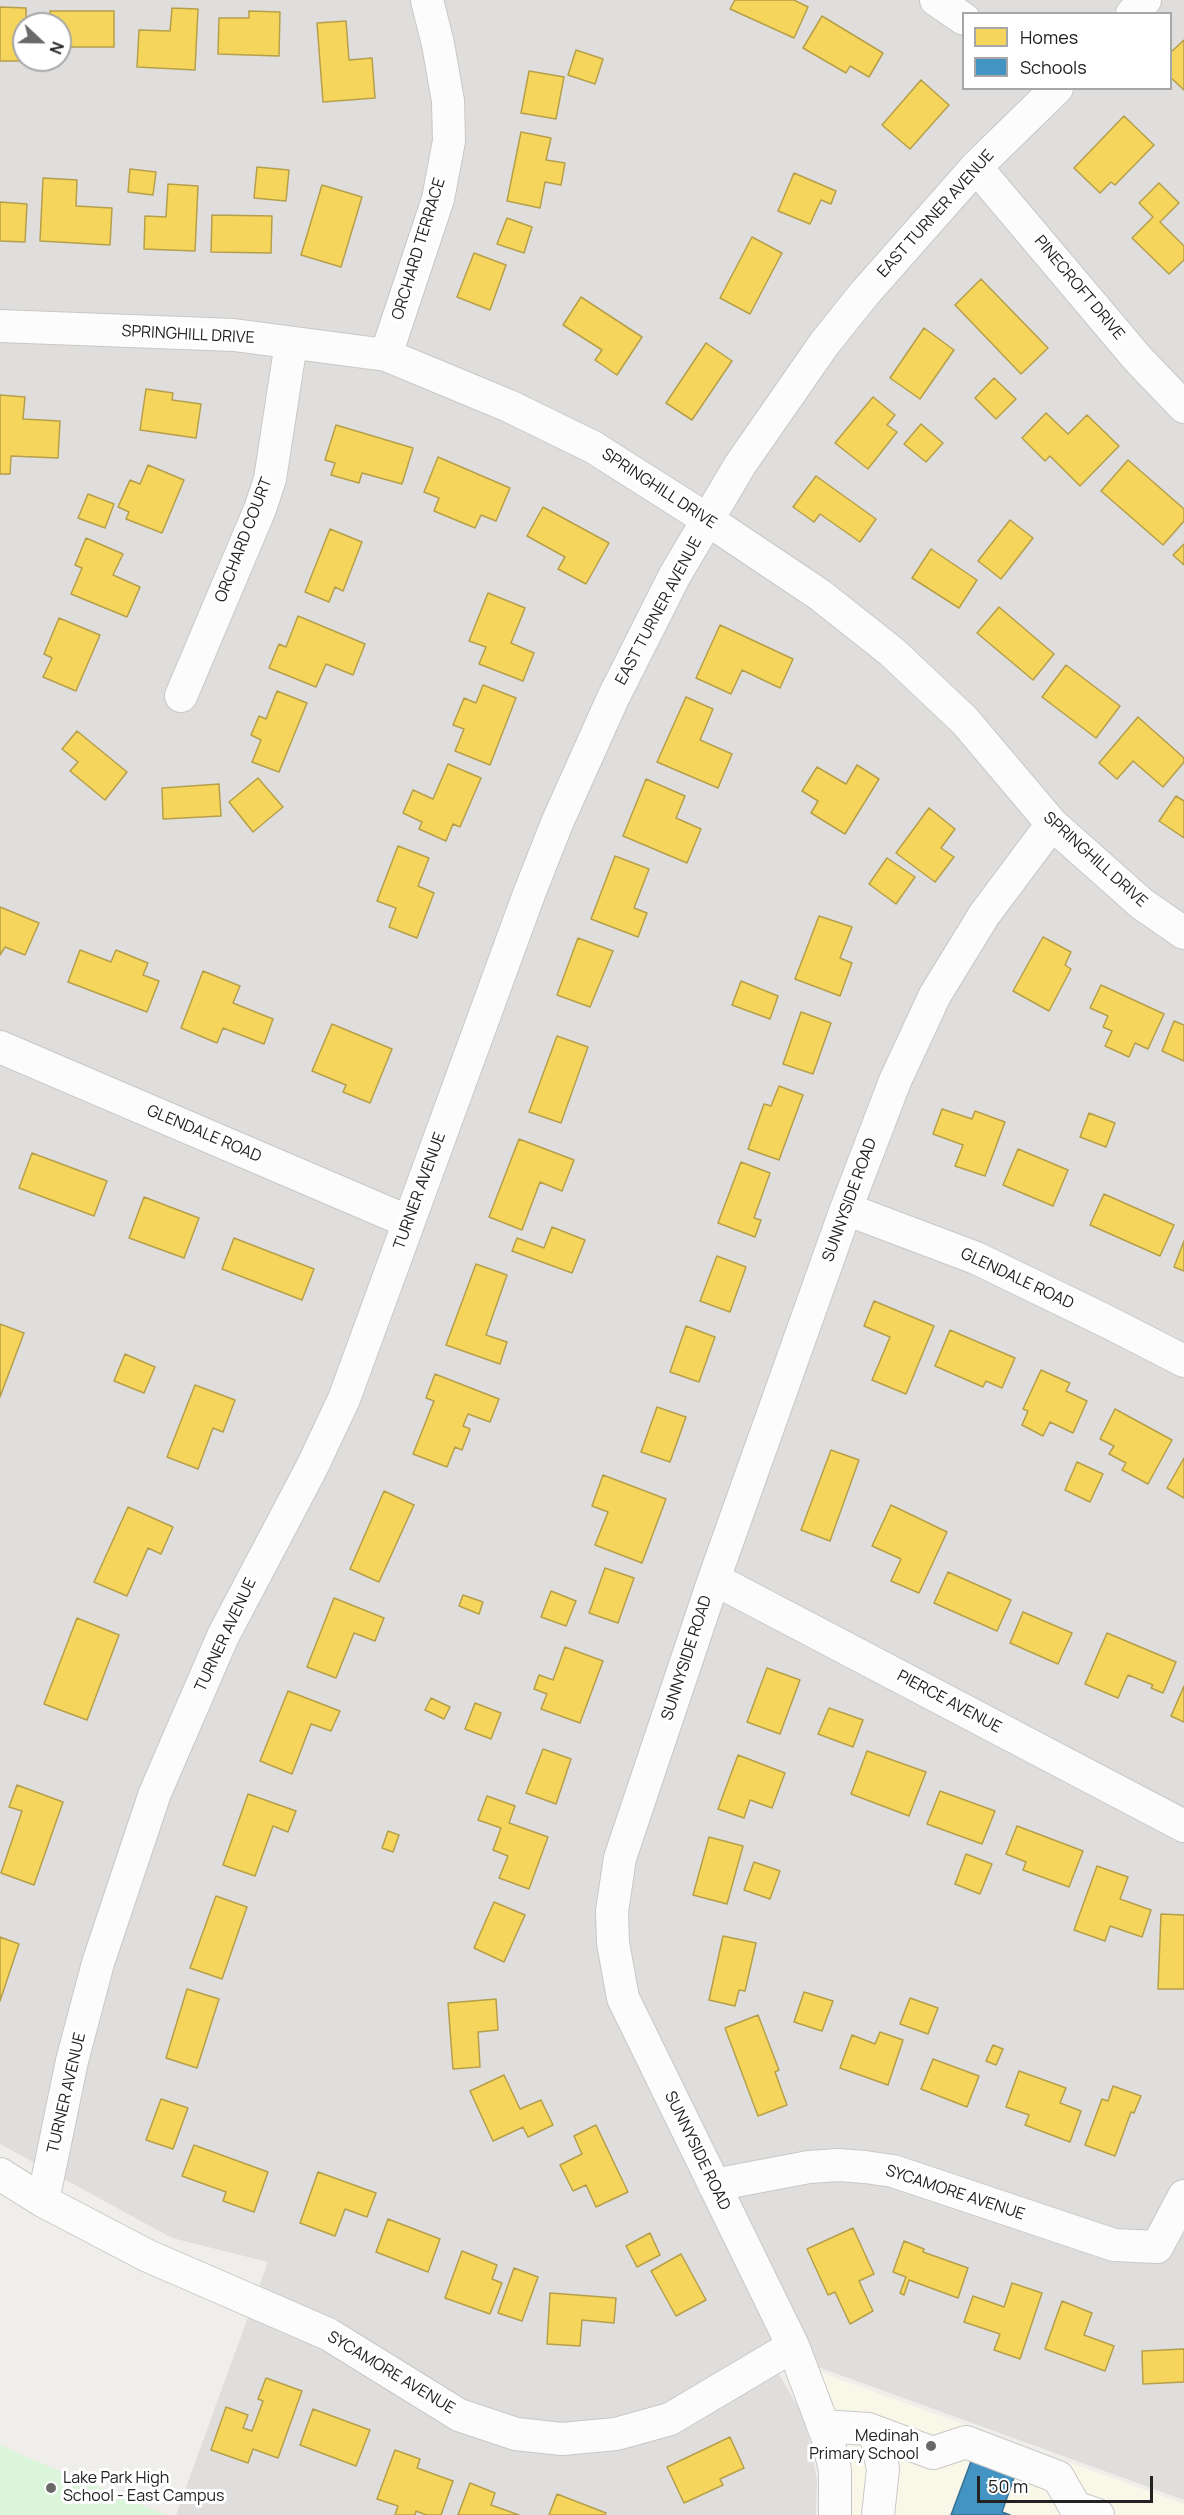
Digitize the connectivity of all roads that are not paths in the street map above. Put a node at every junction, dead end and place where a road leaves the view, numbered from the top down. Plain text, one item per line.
1 (427, 0) edge
2 (936, 0) edge
3 (1145, 0) edge
4 (1134, 12) edge
5 (962, 18) edge
6 (1052, 90) edge
7 (976, 167) junction
8 (0, 326) edge
9 (291, 343) junction
10 (386, 355) junction
11 (1184, 407) edge
12 (708, 520) junction
13 (182, 696) dead end
14 (1053, 825) junction
15 (1184, 933) edge
16 (1, 1051) edge
17 (458, 1086) joint
18 (846, 1209) junction
19 (409, 1222) junction
20 (1184, 1361) edge
21 (714, 1579) junction
22 (1184, 1826) edge
23 (0, 2174) edge
24 (714, 2185) junction
25 (1184, 2196) edge
26 (43, 2201) junction
27 (793, 2346) junction
28 (823, 2426) junction
29 (875, 2432) junction
30 (835, 2515) edge
31 (878, 2515) edge
32 (1098, 2515) edge

1 - 10 street, ORCHARD TERRACE
2 - 5 street
3 - 4 street
6 - 7 street, EAST TURNER AVENUE
7 - 11 street, PINECROFT DRIVE
7 - 12 street, EAST TURNER AVENUE
8 - 9 street, SPRINGHILL DRIVE
9 - 10 street, SPRINGHILL DRIVE
9 - 13 street, ORCHARD COURT
10 - 12 street, SPRINGHILL DRIVE
12 - 14 street, SPRINGHILL DRIVE
12 - 17 street, EAST TURNER AVENUE
14 - 15 street, SPRINGHILL DRIVE
14 - 18 street, SUNNYSIDE ROAD
16 - 19 street, GLENDALE ROAD
17 - 19 street, TURNER AVENUE
18 - 20 street, GLENDALE ROAD
18 - 21 street, SUNNYSIDE ROAD
19 - 26 street, TURNER AVENUE
21 - 22 street, PIERCE AVENUE
21 - 24 street, SUNNYSIDE ROAD
23 - 26 street, SYCAMORE AVENUE
24 - 25 street, SYCAMORE AVENUE
24 - 27 street, SUNNYSIDE ROAD
26 - 27 street, SYCAMORE AVENUE
27 - 28 street, SUNNYSIDE ROAD
28 - 29 street
28 - 30 street, SUNNYSIDE ROAD
29 - 31 street
29 - 32 street

